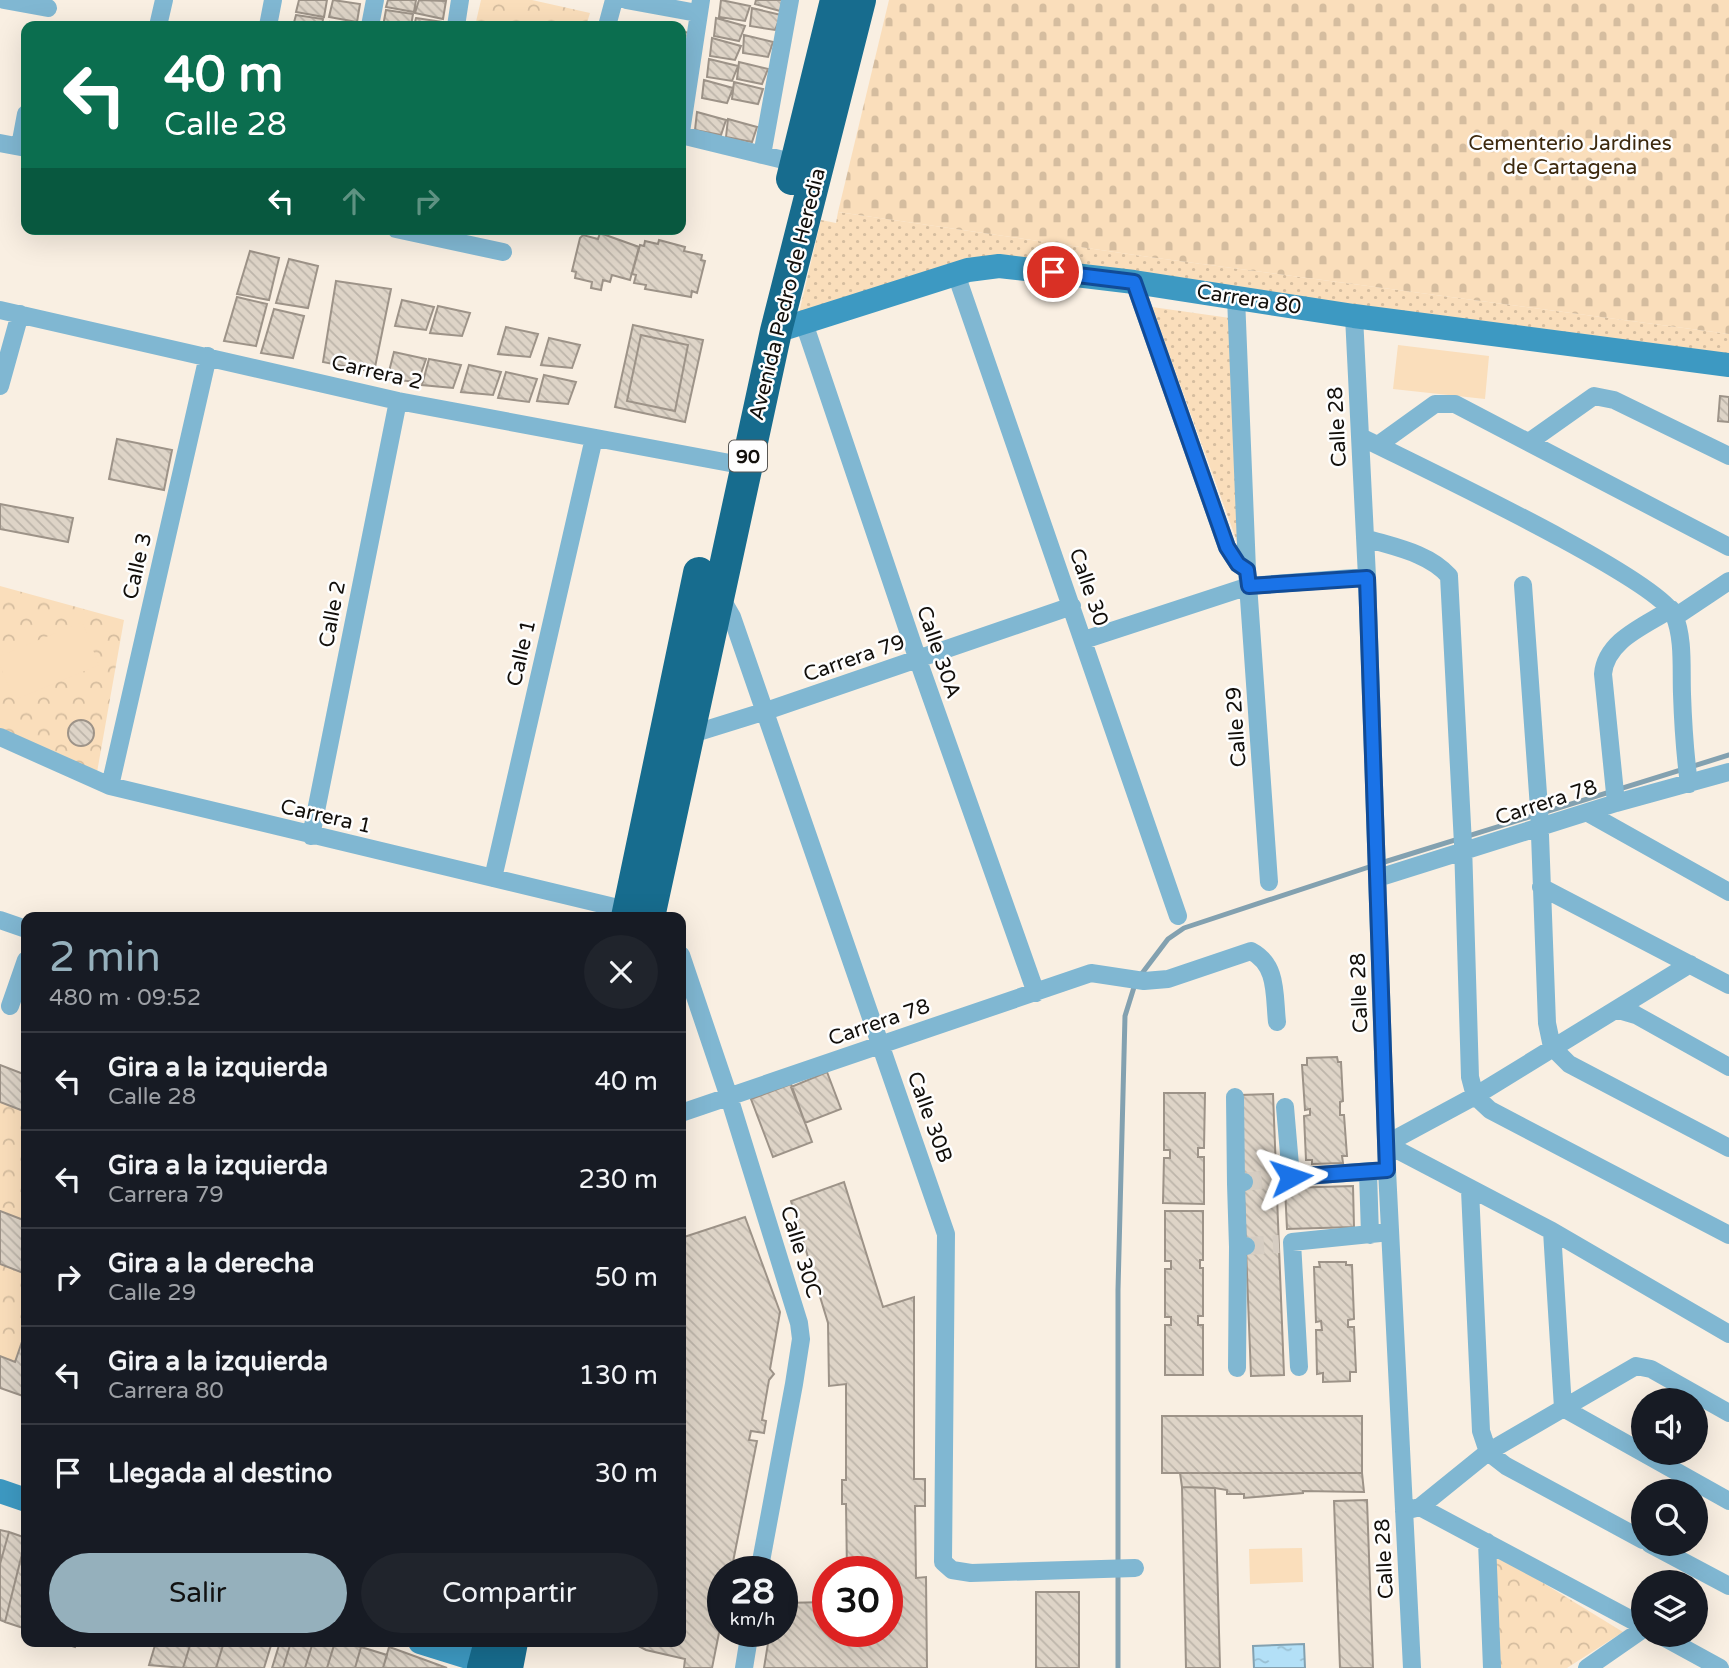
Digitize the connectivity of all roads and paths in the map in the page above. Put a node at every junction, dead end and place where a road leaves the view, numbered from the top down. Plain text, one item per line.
1 (4, 0) edge
2 (164, 0) edge
3 (273, 0) edge
4 (376, 0) edge
5 (460, 0) edge
6 (614, 0) edge
7 (626, 0) edge
8 (790, 0) edge
9 (836, 0) edge
10 (860, 0) edge
11 (49, 4) edge
12 (699, 6) edge
13 (159, 21) edge
14 (269, 21) edge
15 (371, 21) edge
16 (457, 21) edge
17 (608, 21) edge
18 (686, 98) edge
19 (686, 134) edge
20 (0, 143) edge
21 (21, 147) edge
22 (762, 155) junction
23 (796, 163) junction
24 (431, 235) edge
25 (503, 251) dead end
26 (956, 274) junction
27 (1134, 282) junction
28 (1236, 297) junction
29 (0, 310) edge
30 (20, 314) junction
31 (1354, 316) junction
32 (790, 327) junction
33 (208, 356) junction
34 (1729, 365) edge
35 (0, 386) edge
36 (398, 401) junction
37 (1360, 437) junction
38 (594, 438) junction
39 (1529, 442) junction
40 (1378, 445) junction
41 (1729, 456) edge
42 (735, 464) junction
43 (1366, 538) junction
44 (1729, 547) edge
45 (1248, 578) junction
46 (1367, 578) junction
47 (1729, 581) edge
48 (1523, 585) dead end
49 (705, 597) junction
50 (1072, 606) junction
51 (1673, 613) junction
52 (1084, 640) junction
53 (918, 660) junction
54 (766, 711) junction
55 (689, 735) junction
56 (0, 737) edge
57 (1729, 772) edge
58 (1687, 773) junction
59 (110, 786) junction
60 (1615, 794) junction
61 (1588, 813) junction
62 (1539, 820) junction
63 (311, 836) junction
64 (1463, 841) junction
65 (1378, 875) junction
66 (493, 878) junction
67 (1269, 882) dead end
68 (1541, 887) junction
69 (1729, 892) edge
70 (629, 912) edge
71 (642, 912) edge
72 (642, 912) edge
73 (1178, 916) dead end
74 (0, 920) edge
75 (21, 927) edge
76 (1690, 964) junction
77 (686, 970) edge
78 (21, 974) edge
79 (1729, 985) edge
80 (1036, 993) junction
81 (9, 1006) dead end
82 (1619, 1010) junction
83 (1277, 1022) dead end
84 (880, 1046) junction
85 (1552, 1048) junction
86 (1729, 1067) edge
87 (1475, 1096) junction
88 (729, 1097) junction
89 (1235, 1097) dead end
90 (1285, 1107) dead end
91 (686, 1111) edge
92 (1386, 1144) junction
93 (1729, 1148) edge
94 (1387, 1170) junction
95 (1368, 1172) junction
96 (1470, 1190) junction
97 (1552, 1231) junction
98 (1390, 1232) junction
99 (1370, 1235) junction
100 (1729, 1235) edge
101 (1729, 1334) edge
102 (1299, 1367) dead end
103 (1237, 1368) dead end
104 (1563, 1408) junction
105 (1729, 1413) edge
106 (1488, 1452) junction
107 (0, 1491) edge
108 (21, 1498) edge
109 (1729, 1501) edge
110 (1412, 1509) junction
111 (1631, 1534) edge
112 (1487, 1542) junction
113 (762, 1556) edge
114 (1673, 1556) edge
115 (1135, 1568) dead end
116 (1729, 1586) edge
117 (1631, 1621) edge
118 (1631, 1637) edge
119 (438, 1647) edge
120 (508, 1647) edge
121 (747, 1647) edge
122 (1682, 1647) edge
123 (494, 1662) edge
124 (744, 1668) edge
125 (1412, 1668) edge
126 (1492, 1668) edge
127 (1587, 1668) edge
128 (1720, 1668) edge

1 - 11 street
2 - 13 street
3 - 14 street
4 - 15 street
5 - 16 street
6 - 17 street
7 - 12 street
8 - 22 street
9 - 23 highway, Avenida Pedro de Heredia / 90
10 - 32 highway, Avenida Pedro de Heredia / 90
12 - 18 street
19 - 22 street
20 - 21 street
22 - 23 street
23 - 42 highway, Avenida Pedro de Heredia / 90
24 - 25 street
26 - 27 street, Carrera 80
26 - 32 street, Carrera 80
26 - 50 street, Calle 30
27 - 28 street, Carrera 80
27 - 45 street
28 - 31 street, Carrera 80
28 - 45 street, Calle 29
29 - 30 street, Carrera 2
30 - 33 street, Carrera 2
30 - 35 street
31 - 34 street, Carrera 80
31 - 37 street, Calle 28
32 - 42 highway, Avenida Pedro de Heredia / 90
32 - 53 street, Calle 30A
33 - 36 street, Carrera 2
33 - 59 street, Calle 3
36 - 38 street, Carrera 2
36 - 63 street, Calle 2
37 - 40 street
37 - 43 street, Calle 28
38 - 42 street, Carrera 2
38 - 66 street, Calle 1
39 - 40 street
39 - 41 street
39 - 44 street
40 - 51 street
42 - 49 highway, Avenida Pedro de Heredia / 90
43 - 46 street, Calle 28
43 - 64 street
45 - 46 street
45 - 52 street
45 - 67 street, Calle 29
46 - 65 street, Calle 28
47 - 51 street
48 - 62 street
49 - 54 street, Calle 30B
49 - 55 highway, Avenida Pedro de Heredia / 90
49 - 71 highway, Avenida Pedro de Heredia / 90
50 - 52 street, Calle 30
50 - 53 street, Carrera 79
51 - 58 street
51 - 60 street
52 - 73 street, Calle 30
53 - 54 street, Carrera 79
53 - 80 street, Calle 30A
54 - 55 street, Carrera 79
54 - 84 street, Calle 30B
55 - 72 highway, Avenida Pedro de Heredia / 90
56 - 59 street, Carrera 1
57 - 58 street, Carrera 78
58 - 60 street, Carrera 78
59 - 63 street, Carrera 1
60 - 61 street, Carrera 78
61 - 62 street, Carrera 78
61 - 69 street
62 - 64 street, Carrera 78
62 - 68 street
63 - 66 street, Carrera 1
64 - 65 street, Carrera 78
64 - 87 street
65 - 92 street, Calle 28
66 - 70 street, Carrera 1
68 - 76 street
68 - 85 street
74 - 75 street
76 - 79 street
76 - 82 street
77 - 88 street, Calle 30C
78 - 81 street
80 - 83 street, Carrera 78
80 - 84 street, Carrera 78
82 - 85 street
82 - 86 street
84 - 88 street, Carrera 78
84 - 115 street, Calle 30B
85 - 87 street
85 - 93 street
87 - 92 street
87 - 100 street
88 - 91 street, Carrera 78
88 - 113 street, Calle 30C
89 - 103 street
90 - 95 street
92 - 94 street, Calle 28
92 - 96 street
94 - 95 street
94 - 98 street, Calle 28
95 - 99 street
96 - 97 street
96 - 106 street
97 - 101 street
97 - 104 street
98 - 99 street
98 - 110 street, Calle 28
99 - 102 street
104 - 105 street
104 - 106 street
104 - 109 street
106 - 110 street
106 - 111 street
107 - 108 street
110 - 112 street
110 - 125 street, Calle 28
112 - 117 street
112 - 126 street
114 - 116 street
118 - 127 street
119 - 123 street
120 - 123 highway
121 - 124 street
122 - 128 street

